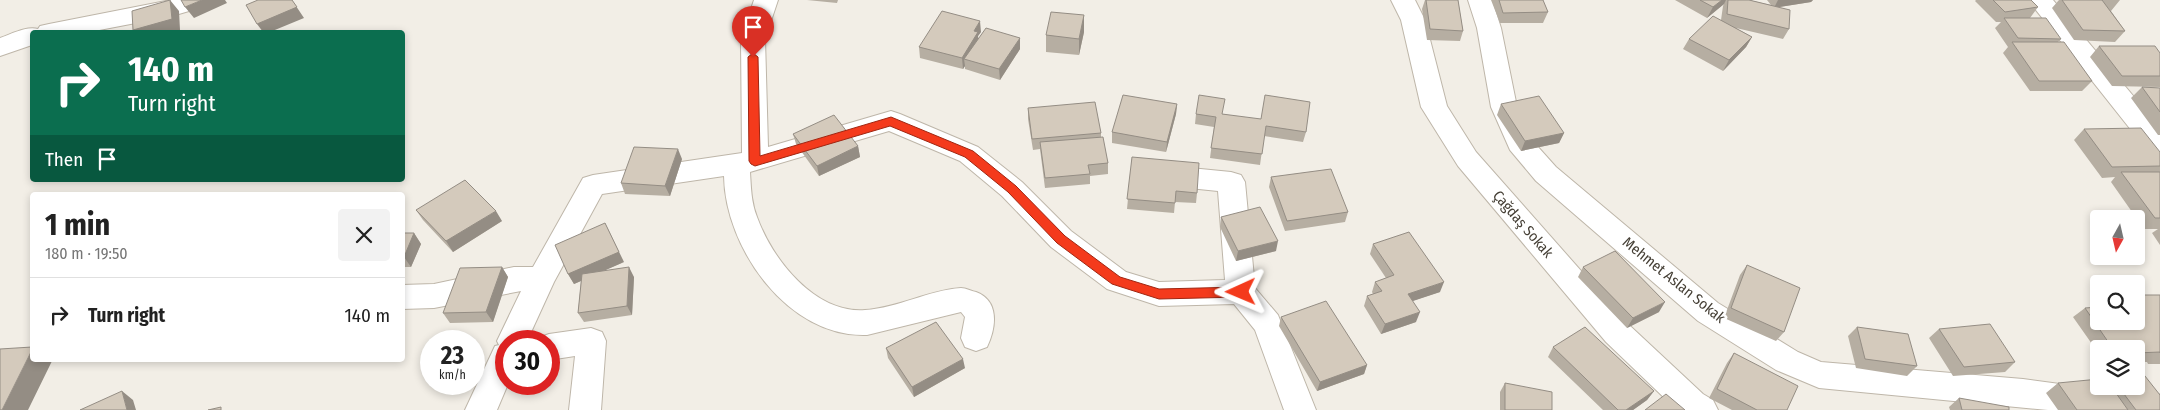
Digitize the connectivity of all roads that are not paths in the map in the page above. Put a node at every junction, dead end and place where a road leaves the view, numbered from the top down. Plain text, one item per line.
1 (198, 0) edge
2 (766, 0) edge
3 (1403, 0) edge
4 (1480, 0) edge
5 (2040, 0) edge
6 (59, 30) edge
7 (30, 37) edge
8 (0, 47) edge
9 (2160, 144) edge
10 (746, 163) junction
11 (1144, 169) edge
12 (541, 279) junction
13 (1241, 292) junction
14 (405, 297) edge
15 (517, 330) edge
16 (976, 338) dead end
17 (560, 345) edge
18 (495, 379) edge
19 (481, 410) edge
20 (585, 410) edge
21 (1300, 410) edge
22 (1702, 410) edge
23 (2149, 410) edge

1 - 6 street
2 - 10 street
3 - 22 street, Çağdaş Sokak
4 - 23 street, Mehmet Aslan Sokak
5 - 9 street
7 - 8 street
10 - 12 street
10 - 13 street
10 - 16 street
11 - 13 street
12 - 14 street
12 - 15 street
13 - 21 street
17 - 20 street
18 - 19 street

